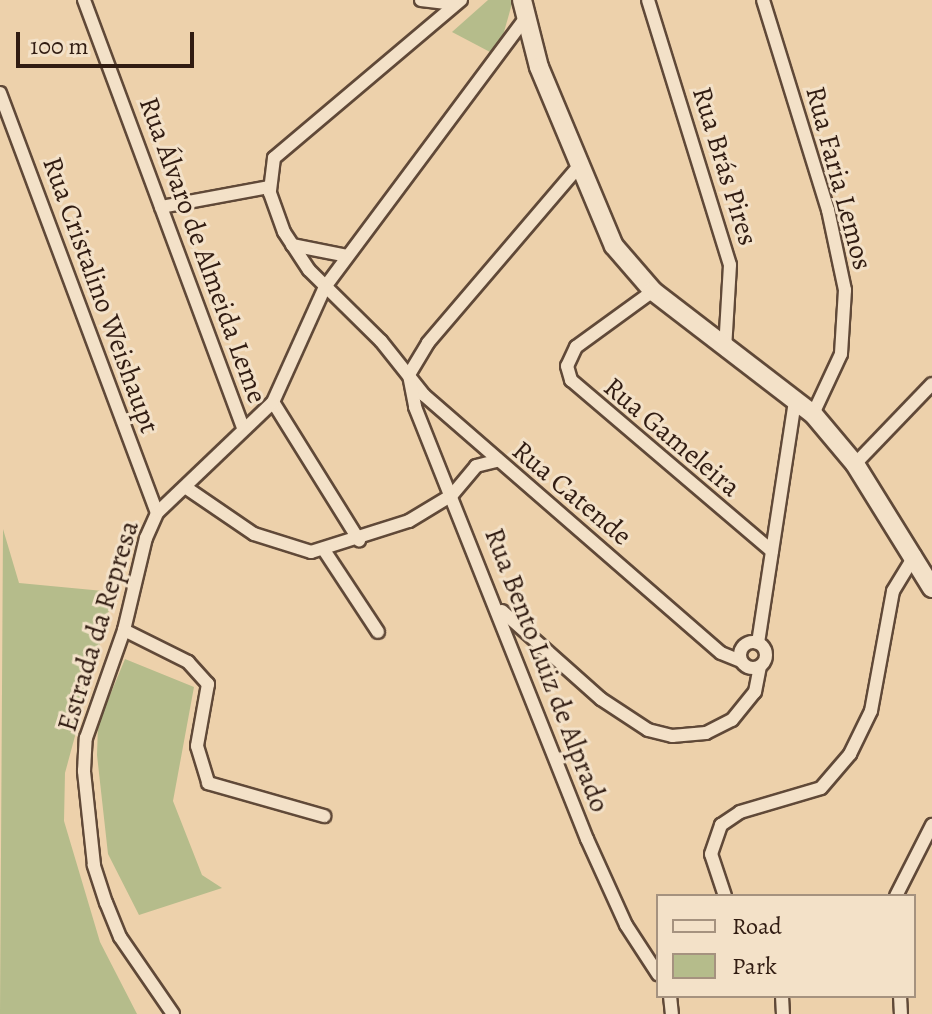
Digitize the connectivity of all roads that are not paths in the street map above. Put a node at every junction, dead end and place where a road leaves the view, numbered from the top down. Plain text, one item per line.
1 (84, 0) edge
2 (421, 0) edge
3 (522, 0) edge
4 (648, 0) edge
5 (763, 0) edge
6 (458, 2) edge
7 (524, 20) junction
8 (0, 93) edge
9 (579, 166) junction
10 (269, 187) junction
11 (161, 207) junction
12 (292, 245) junction
13 (347, 256) junction
14 (325, 287) junction
15 (653, 291) junction
16 (725, 350) junction
17 (409, 375) junction
18 (932, 384) edge
19 (795, 401) junction
20 (273, 402) junction
21 (813, 414) junction
22 (243, 428) junction
23 (496, 461) junction
24 (855, 464) junction
25 (188, 489) junction
26 (452, 495) junction
27 (157, 513) junction
28 (359, 540) junction
29 (324, 550) junction
30 (772, 551) junction
31 (915, 555) junction
32 (932, 588) edge
33 (500, 609) junction
34 (124, 630) junction
35 (378, 632) dead end
36 (712, 641) junction
37 (752, 643) junction
38 (741, 661) junction
39 (760, 666) junction
40 (324, 816) dead end
41 (932, 825) edge
42 (724, 894) edge
43 (897, 894) edge
44 (656, 971) edge
45 (173, 1014) edge

1 - 11 street, Rua Álvaro de Almeida Leme
2 - 6 street
3 - 7 main road
4 - 16 street, Rua Brás Pires
5 - 21 street, Rua Faria Lemos
6 - 10 street
7 - 9 main road
7 - 13 street, Estrada da Represa
8 - 27 street, Rua Cristalino Weishaupt
9 - 15 main road
9 - 17 street
10 - 11 street
10 - 12 street, Rua Catende
11 - 22 street, Rua Álvaro de Almeida Leme
12 - 13 street
12 - 14 street, Rua Catende
13 - 14 street, Estrada da Represa
14 - 17 street, Rua Catende
14 - 20 street, Estrada da Represa
15 - 16 main road
15 - 30 street, Rua Gameleira
16 - 19 main road
17 - 23 street, Rua Catende
17 - 26 street, Rua Bento Luiz de Alprado
18 - 24 street
19 - 21 main road
19 - 30 street
20 - 22 street, Estrada da Represa
20 - 28 street
21 - 24 main road
22 - 25 street, Estrada da Represa
23 - 26 street
23 - 36 street, Rua Catende
24 - 31 main road
25 - 27 street, Estrada da Represa
25 - 29 street
26 - 28 street
26 - 33 street, Rua Bento Luiz de Alprado
27 - 34 street, Estrada da Represa
28 - 29 street
29 - 35 street
30 - 37 street
31 - 32 main road
31 - 42 street
33 - 39 street
33 - 44 street, Rua Bento Luiz de Alprado
34 - 40 street
34 - 45 street, Estrada da Represa
36 - 37 street
36 - 38 street, Rua Catende
37 - 38 street
37 - 39 street
38 - 39 street, Rua Catende
41 - 43 street

